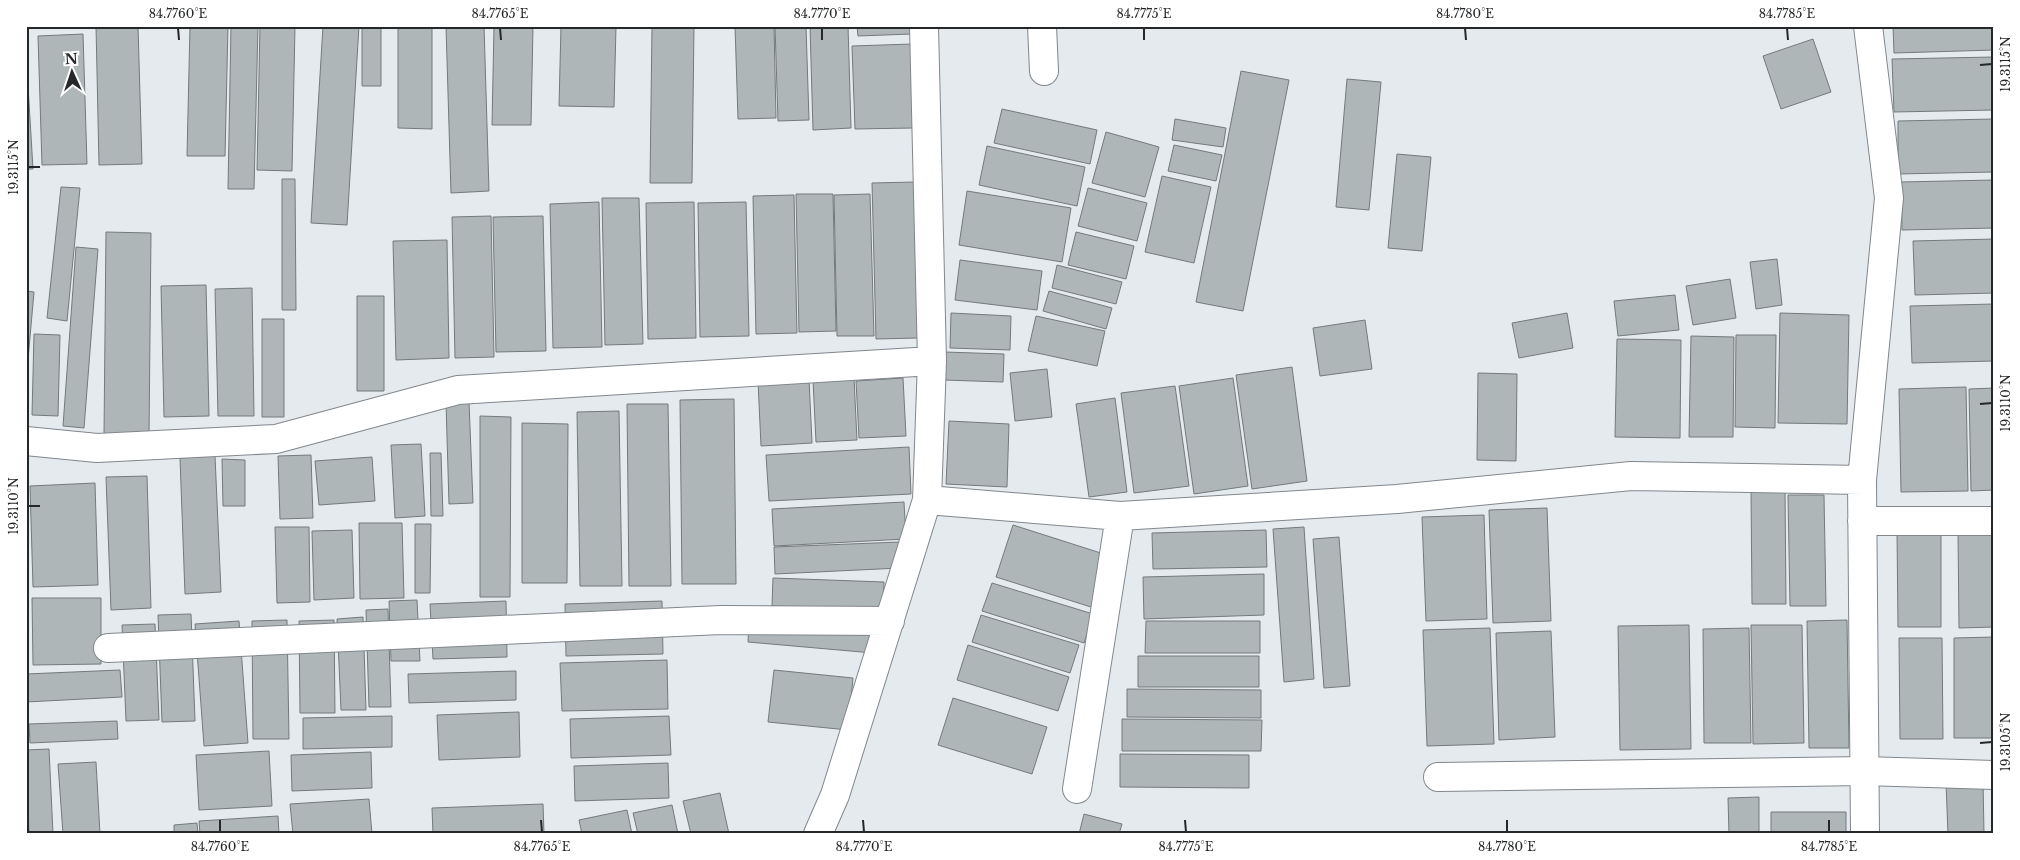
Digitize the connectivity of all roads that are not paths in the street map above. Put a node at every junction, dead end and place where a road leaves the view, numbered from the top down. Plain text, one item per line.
1 (924, 26) edge
2 (1042, 26) edge
3 (1868, 26) edge
4 (1044, 71) dead end
5 (932, 360) junction
6 (26, 441) edge
7 (1862, 480) junction
8 (927, 500) junction
9 (1120, 516) junction
10 (1862, 521) junction
11 (1994, 521) edge
12 (890, 621) junction
13 (108, 648) dead end
14 (1864, 771) junction
15 (1994, 775) edge
16 (1438, 777) dead end
17 (1077, 789) dead end
18 (818, 834) edge
19 (1865, 834) edge

1 - 5 street
2 - 4 street
3 - 7 street
5 - 6 street
5 - 8 street
7 - 9 street
7 - 10 street
8 - 9 street
8 - 12 street
9 - 17 street
10 - 11 street
10 - 14 street
12 - 13 street
12 - 18 street
14 - 15 street
14 - 16 street
14 - 19 street

